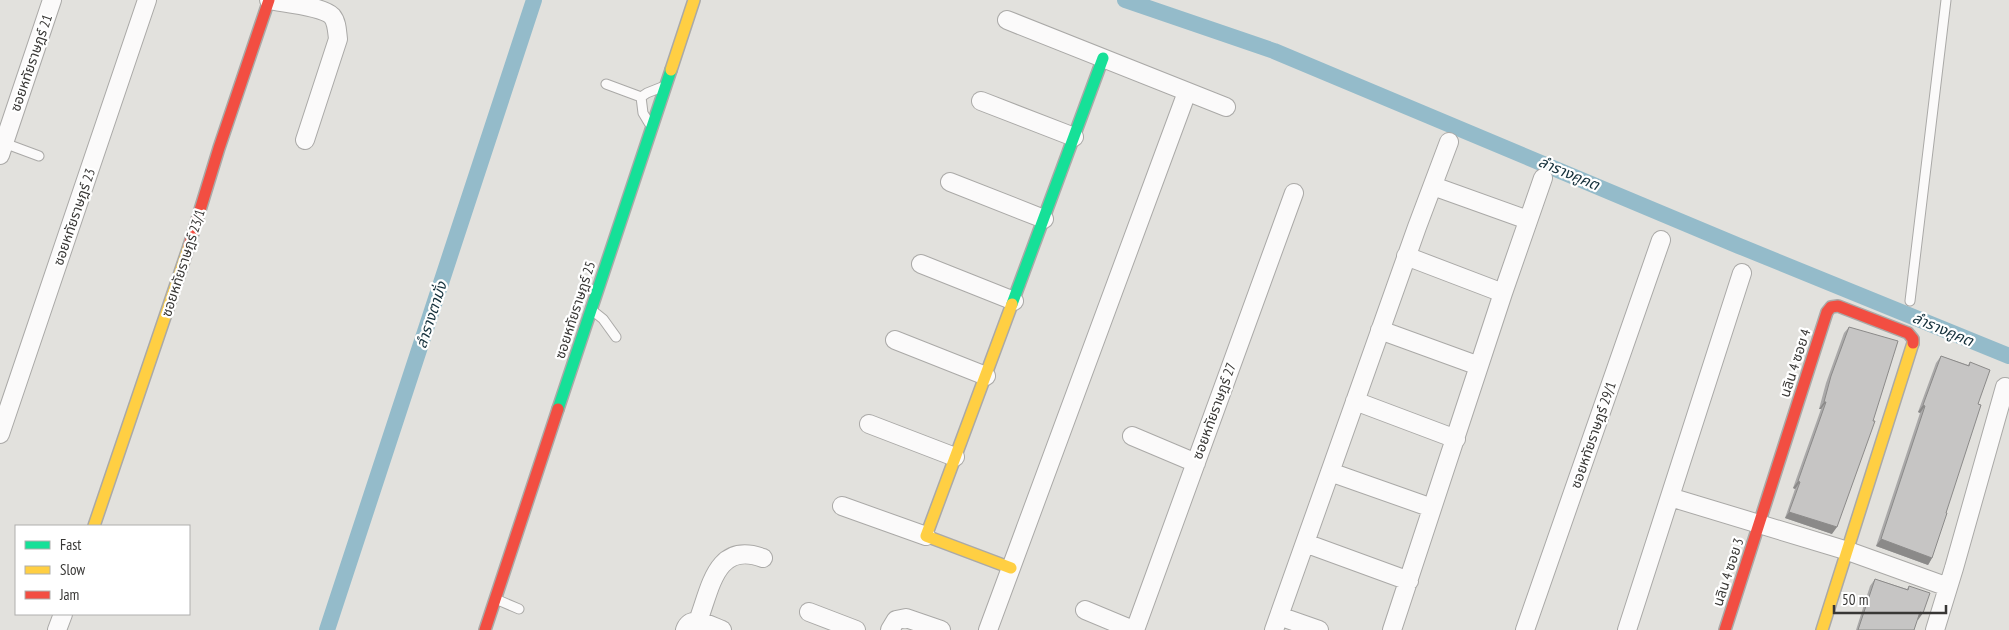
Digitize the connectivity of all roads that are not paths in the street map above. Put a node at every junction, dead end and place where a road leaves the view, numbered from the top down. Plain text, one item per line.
1 (52, 0) edge
2 (147, 0) edge
3 (269, 0) edge
4 (694, 0) edge
5 (1946, 0) edge
6 (1007, 20) dead end
7 (1104, 58) junction
8 (606, 84) dead end
9 (665, 86) junction
10 (1187, 92) junction
11 (641, 97) junction
12 (981, 101) dead end
13 (1226, 107) dead end
14 (651, 127) junction
15 (1074, 137) junction
16 (306, 140) dead end
17 (1449, 142) dead end
18 (2, 149) edge
19 (39, 156) dead end
20 (1543, 178) dead end
21 (950, 182) dead end
22 (1433, 186) junction
23 (1294, 193) dead end
24 (1044, 219) junction
25 (1528, 220) junction
26 (1661, 240) dead end
27 (1406, 256) junction
28 (921, 264) dead end
29 (1742, 273) dead end
30 (1503, 293) junction
31 (1014, 301) junction
32 (1910, 301) dead end
33 (590, 310) junction
34 (1380, 330) junction
35 (616, 338) dead end
36 (895, 340) dead end
37 (1479, 366) junction
38 (986, 376) junction
39 (2004, 387) dead end
40 (1355, 401) junction
41 (869, 424) dead end
42 (0, 434) edge
43 (1132, 436) dead end
44 (1456, 439) junction
45 (955, 457) junction
46 (1196, 463) junction
47 (1330, 472) junction
48 (1670, 498) junction
49 (842, 506) dead end
50 (1432, 508) junction
51 (1759, 524) junction
52 (94, 525) edge
53 (926, 536) junction
54 (1305, 543) junction
55 (1848, 552) junction
56 (763, 558) dead end
57 (1011, 568) junction
58 (1409, 581) junction
59 (1948, 587) junction
60 (495, 599) junction
61 (519, 609) dead end
62 (1086, 610) dead end
63 (809, 612) dead end
64 (63, 615) edge
65 (1276, 623) edge
66 (691, 625) edge
67 (57, 630) edge
68 (485, 630) edge
69 (722, 630) edge
70 (856, 630) edge
71 (890, 630) edge
72 (941, 630) edge
73 (988, 630) edge
74 (1134, 630) edge
75 (1319, 630) edge
76 (1392, 630) edge
77 (1525, 630) edge
78 (1627, 630) edge
79 (1725, 630) edge
80 (1822, 630) edge
81 (1935, 630) edge

1 - 18 street, ซอยหทัยราษฎร์ 21
2 - 42 street, ซอยหทัยราษฎร์ 23
3 - 16 street
3 - 52 street, ซอยหทัยราษฎร์ 23/1
4 - 9 street, ซอยหทัยราษฎร์ 25
5 - 32 lane
6 - 7 street
7 - 10 street
7 - 15 street
8 - 11 lane
9 - 11 lane
9 - 14 street, ซอยหทัยราษฎร์ 25
10 - 13 street
10 - 57 street
11 - 14 lane
12 - 15 street
14 - 33 street, ซอยหทัยราษฎร์ 25
15 - 24 street
17 - 22 street
18 - 19 lane
20 - 25 street
21 - 24 street
22 - 25 street
22 - 27 street
23 - 46 street, ซอยหทัยราษฎร์ 27
24 - 31 street
25 - 30 street
26 - 77 street, ซอยหทัยราษฎร์ 29/1
27 - 30 street
27 - 34 street
28 - 31 street
29 - 48 street
30 - 37 street
31 - 38 street
33 - 35 lane
33 - 60 street, ซอยหทัยราษฎร์ 25
34 - 37 street
34 - 40 street
36 - 38 street
37 - 44 street
38 - 45 street
39 - 59 street
40 - 44 street
40 - 47 street
41 - 45 street
43 - 46 street
44 - 50 street
45 - 53 street
46 - 74 street, ซอยหทัยราษฎร์ 27
47 - 50 street
47 - 54 street
48 - 51 street
48 - 78 street
49 - 53 street
50 - 58 street
51 - 55 street
51 - 55 street, นลิน 4 ซอย 4
51 - 79 street, นลิน 4 ซอย 3
53 - 57 street
54 - 58 street
54 - 65 street
55 - 59 street
55 - 80 street
56 - 66 street
57 - 73 street
58 - 76 street
59 - 81 street
60 - 61 lane
60 - 68 street, ซอยหทัยราษฎร์ 25
62 - 74 street
63 - 70 street
64 - 67 street
65 - 75 street
66 - 69 street
71 - 72 street

